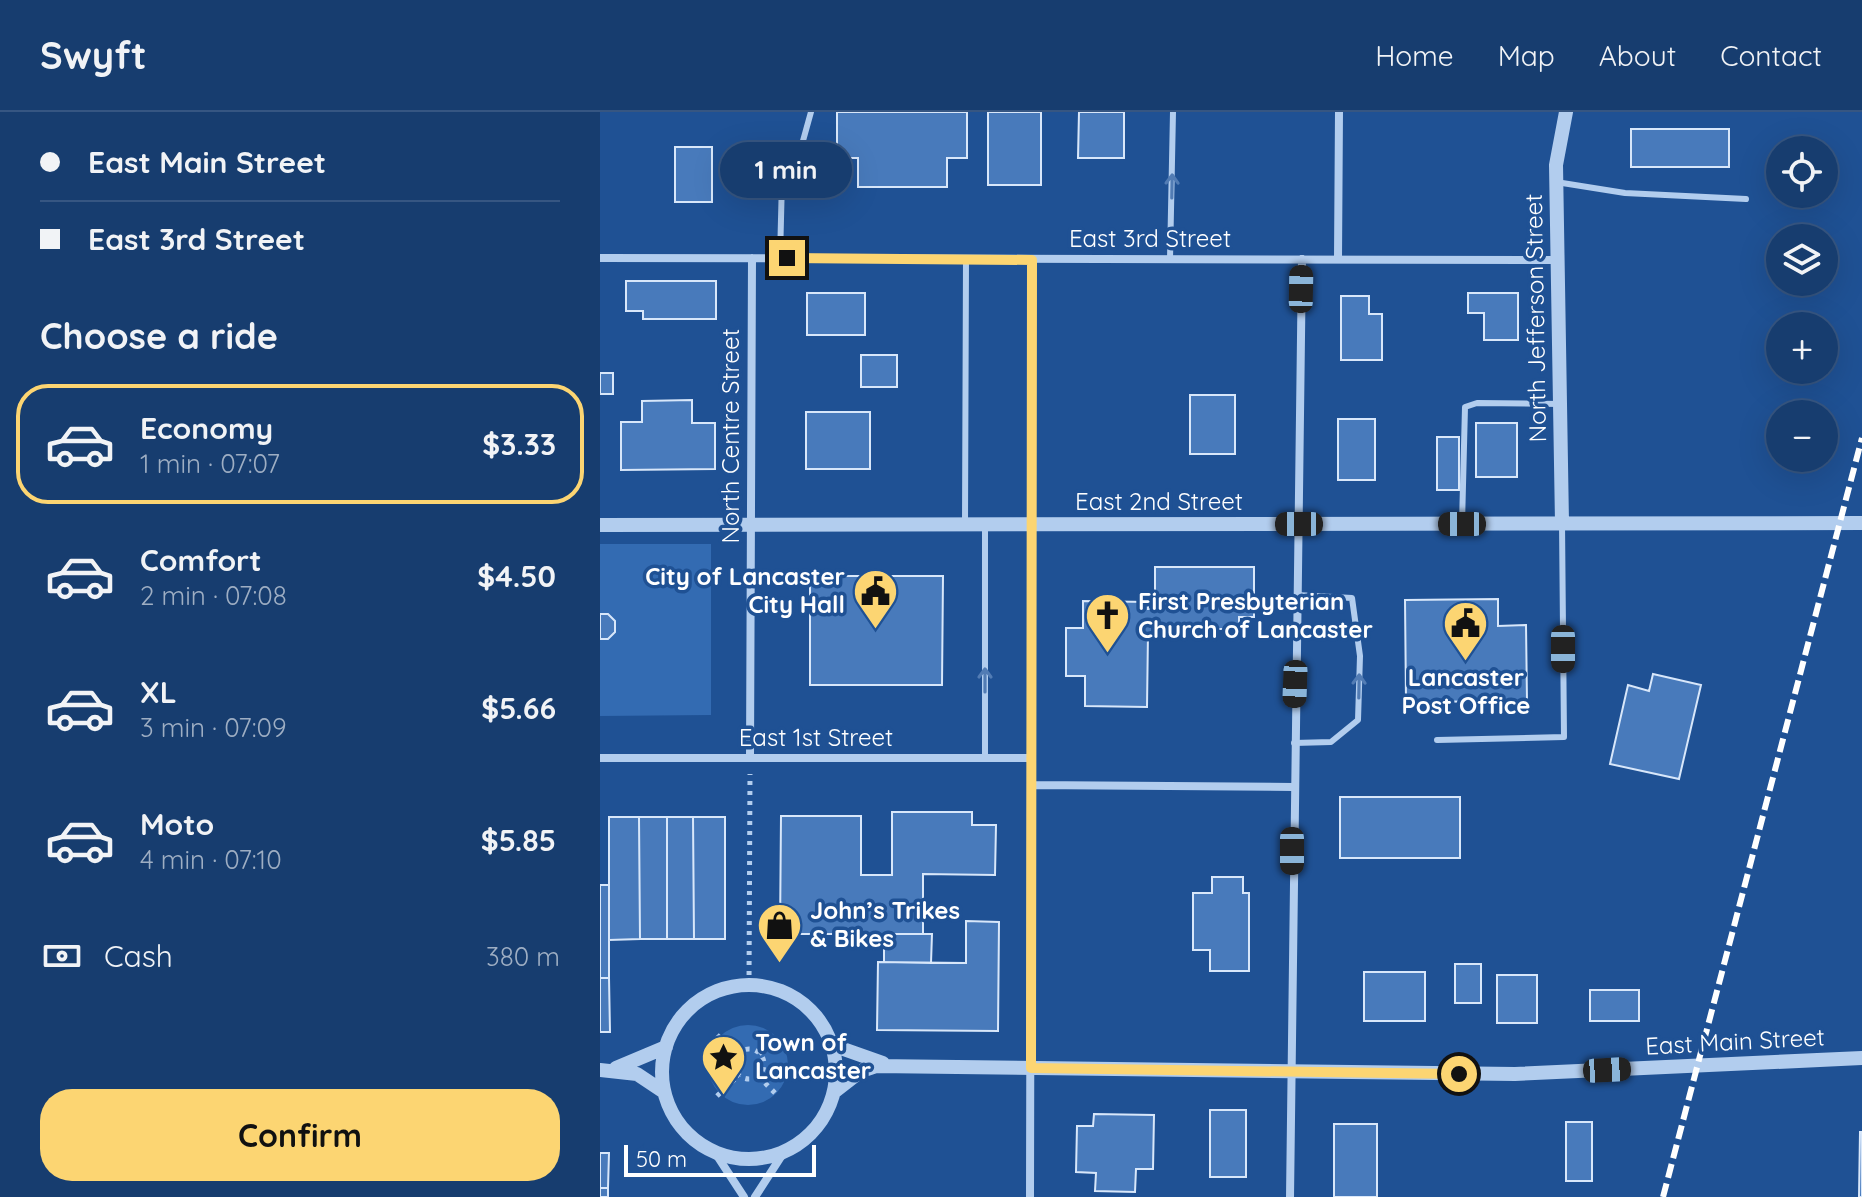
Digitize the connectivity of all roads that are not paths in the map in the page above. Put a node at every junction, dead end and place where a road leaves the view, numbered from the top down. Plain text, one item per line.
1 (811, 112) edge
2 (1173, 112) edge
3 (1339, 112) edge
4 (1566, 112) edge
5 (1556, 182) junction
6 (1746, 199) dead end
7 (600, 258) edge
8 (752, 258) junction
9 (780, 258) junction
10 (966, 259) junction
11 (1170, 259) junction
12 (1302, 259) junction
13 (1338, 259) junction
14 (1032, 260) junction
15 (1556, 260) junction
16 (1560, 404) junction
17 (1562, 523) junction
18 (1862, 523) edge
19 (965, 524) junction
20 (985, 524) junction
21 (1031, 524) junction
22 (1299, 524) junction
23 (1462, 524) junction
24 (600, 525) edge
25 (751, 525) junction
26 (1297, 595) junction
27 (1437, 740) dead end
28 (1294, 743) junction
29 (600, 758) edge
30 (750, 758) junction
31 (985, 758) junction
32 (1031, 758) junction
33 (1031, 785) junction
34 (1293, 787) junction
35 (832, 1045) junction
36 (666, 1047) junction
37 (1862, 1058) edge
38 (891, 1065) junction
39 (1031, 1068) junction
40 (604, 1070) edge
41 (1290, 1073) junction
42 (664, 1092) junction
43 (834, 1092) junction
44 (714, 1151) junction
45 (784, 1152) junction
46 (744, 1197) edge
47 (755, 1197) edge
48 (1030, 1197) edge
49 (1290, 1197) edge

1 - 9 lane
11 -> 2 lane
3 - 13 street
4 - 5 street, North Jefferson Street
5 - 6 lane
5 - 15 street, North Jefferson Street
7 - 8 street, East 3rd Street
8 - 9 street, East 3rd Street
8 - 25 street, North Centre Street
9 - 10 street, East 3rd Street
10 - 14 street, East 3rd Street
10 - 19 lane
11 - 12 street, East 3rd Street
11 - 14 street, East 3rd Street
12 - 13 street, East 3rd Street
12 - 22 street
13 - 15 street, East 3rd Street
14 - 21 street
15 - 16 street, North Jefferson Street
16 - 17 street, North Jefferson Street
16 - 23 lane
17 - 18 street, East 2nd Street
17 - 23 street, East 2nd Street
17 - 27 lane
19 - 20 street, East 2nd Street
19 - 25 street, East 2nd Street
20 - 21 street, East 2nd Street
31 -> 20 lane
21 - 22 street, East 2nd Street
21 - 32 street
22 - 23 street, East 2nd Street
22 - 26 street
24 - 25 street, East 2nd Street
25 - 30 street, North Centre Street
26 - 28 street
28 -> 26 lane
28 - 34 street
29 - 30 street, East 1st Street
30 - 31 street, East 1st Street
31 - 32 street, East 1st Street
32 - 33 street
33 - 34 street
33 - 39 street
34 - 41 street
35 - 36 street
35 - 38 street, East Main Street
35 - 43 street
36 - 40 street
36 - 42 street
37 - 41 street, East Main Street
38 - 39 street, East Main Street
38 - 43 street, East Main Street
39 - 41 street, East Main Street
39 - 48 street
40 - 42 street
41 - 49 street
42 - 44 street
43 - 45 street
44 - 45 street
44 - 46 street
45 - 47 street

